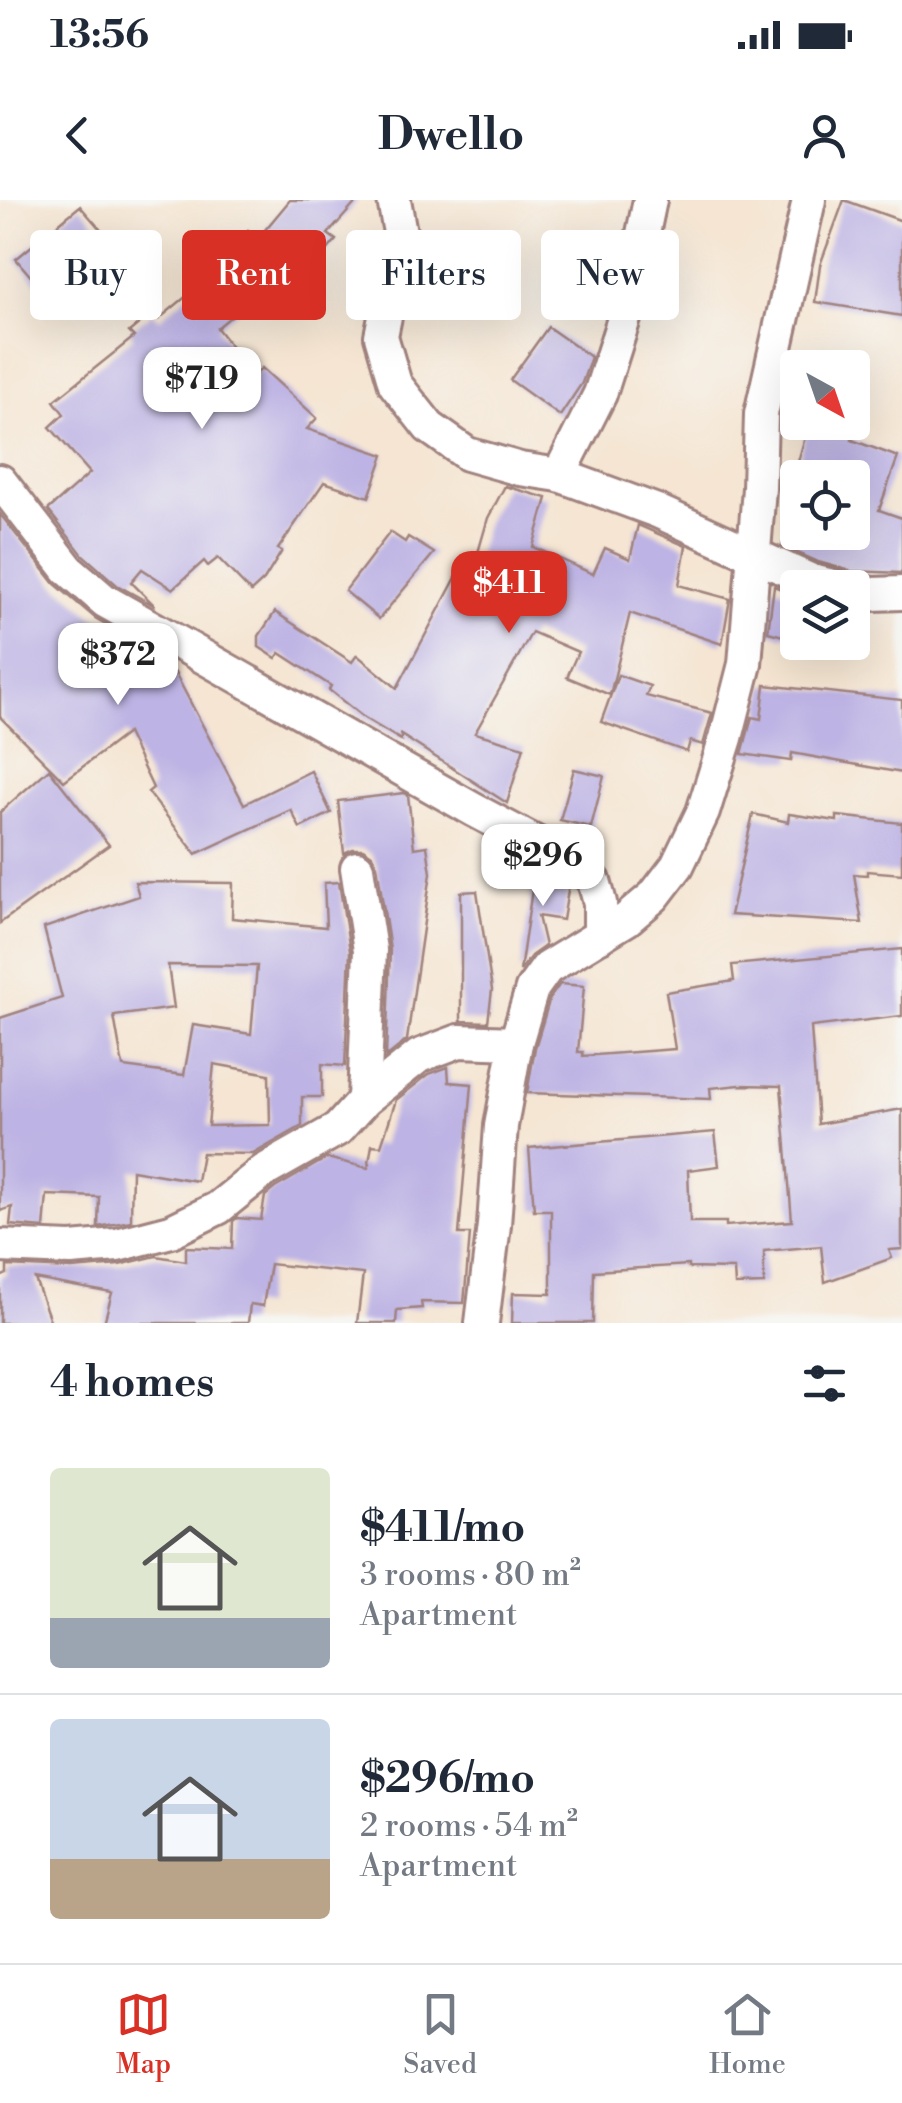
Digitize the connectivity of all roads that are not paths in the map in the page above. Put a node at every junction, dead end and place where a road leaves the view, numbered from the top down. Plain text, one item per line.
1 (394, 200) edge
2 (650, 200) edge
3 (808, 200) edge
4 (560, 475) junction
5 (0, 480) edge
6 (752, 556) junction
7 (786, 570) edge
8 (870, 594) edge
9 (902, 594) edge
10 (357, 868) dead end
11 (600, 936) junction
12 (516, 1044) junction
13 (364, 1100) junction
14 (0, 1246) edge
15 (482, 1323) edge

1 - 4 street
2 - 4 street
3 - 6 street
4 - 6 street
5 - 11 street
6 - 7 street
6 - 11 street
8 - 9 street
10 - 13 street
11 - 12 street
12 - 13 street
12 - 15 street
13 - 14 street

